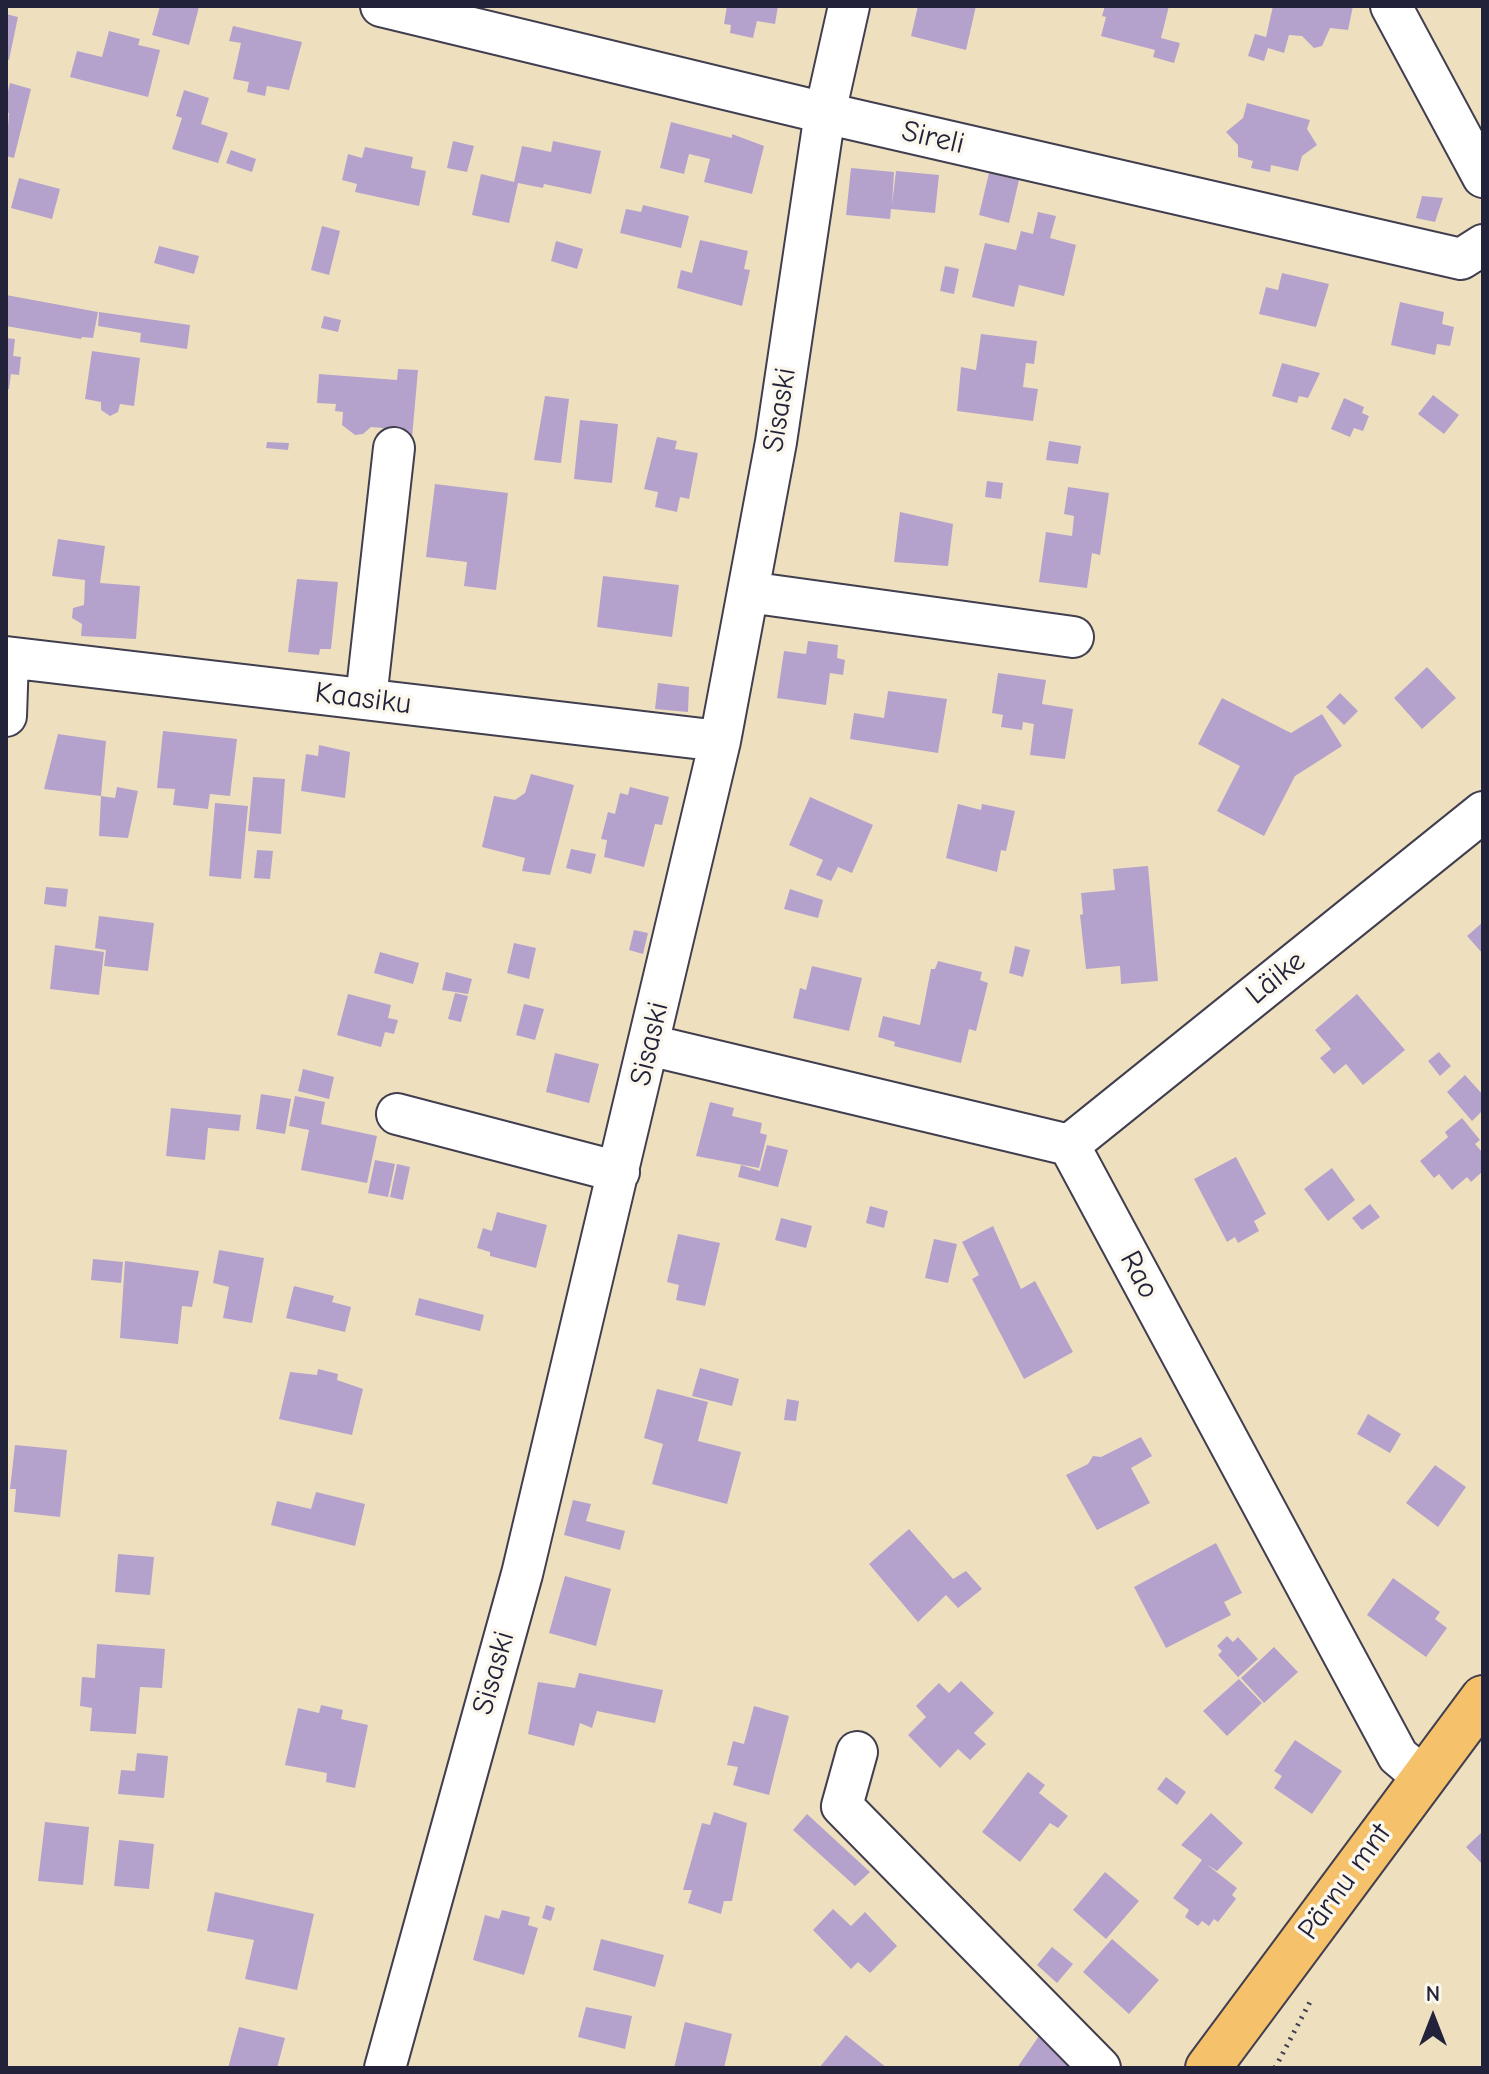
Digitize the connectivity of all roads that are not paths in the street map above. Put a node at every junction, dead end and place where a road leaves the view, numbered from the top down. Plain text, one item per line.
1 (381, 6) edge
2 (849, 6) edge
3 (1391, 6) edge
4 (825, 113) junction
5 (1483, 177) edge
6 (1483, 245) edge
7 (394, 448) dead end
8 (748, 592) junction
9 (1073, 637) dead end
10 (7, 658) edge
11 (366, 699) junction
12 (6, 716) edge
13 (720, 741) junction
14 (1483, 812) edge
15 (649, 1045) junction
16 (397, 1114) dead end
17 (1069, 1145) junction
18 (619, 1172) junction
19 (1483, 1698) edge
20 (857, 1752) dead end
21 (1423, 1777) junction
22 (385, 2068) edge
23 (1100, 2068) edge
24 (1208, 2068) edge

1 - 4 street, Sireli
2 - 4 street, Sisaski
3 - 5 street
4 - 6 street, Sireli
4 - 8 street, Sisaski
7 - 11 street
8 - 9 street
8 - 13 street, Sisaski
10 - 11 street, Kaasiku
10 - 12 street
11 - 13 street, Kaasiku
13 - 15 street, Sisaski
14 - 17 street, Läike
15 - 17 street
15 - 18 street, Sisaski
16 - 18 street
17 - 21 street, Rao
18 - 22 street, Sisaski
19 - 21 main road, Pärnu mnt
20 - 23 street
21 - 24 main road, Pärnu mnt

